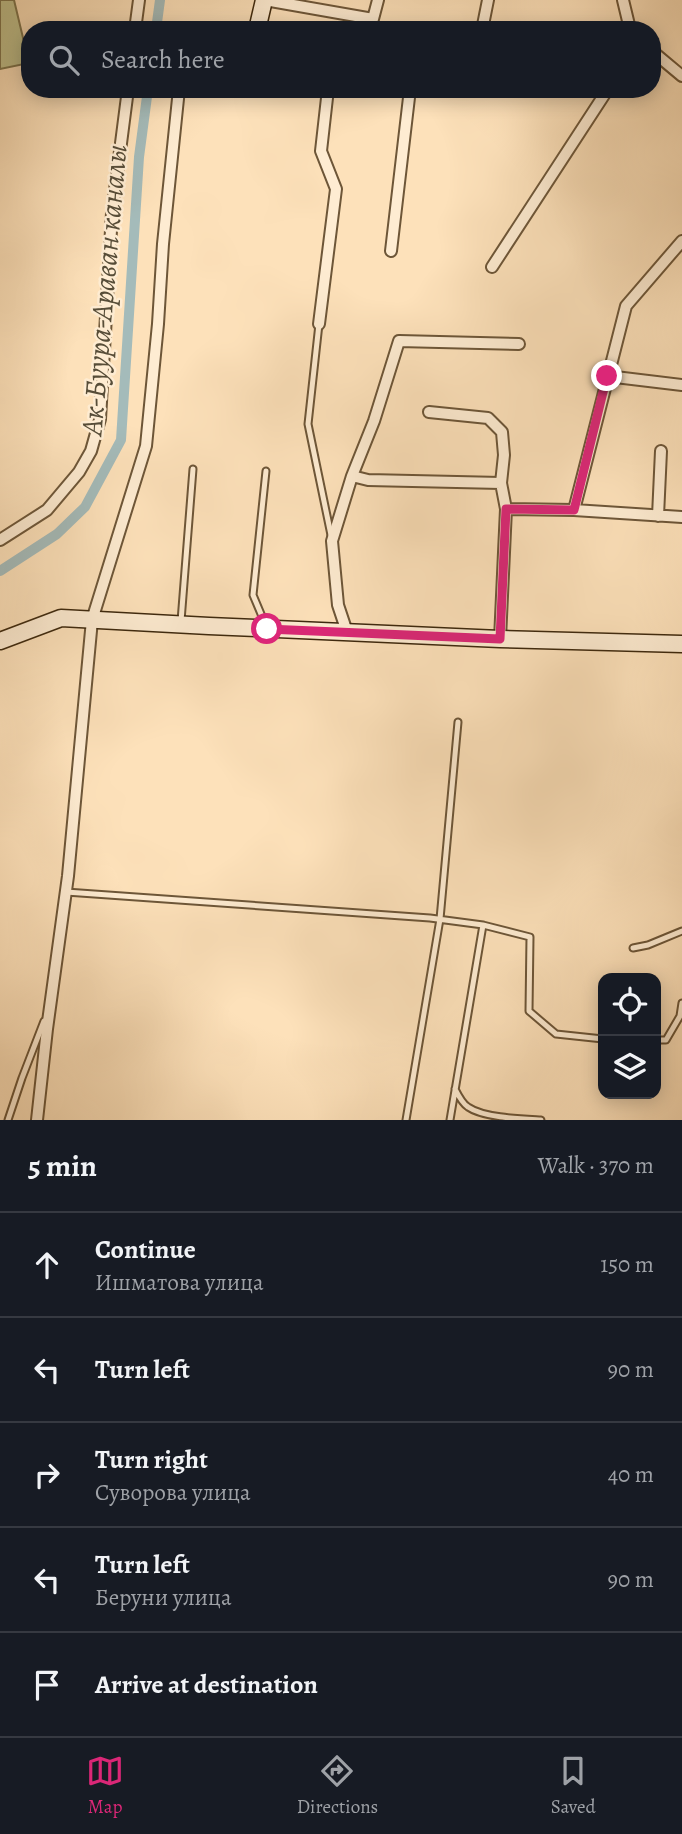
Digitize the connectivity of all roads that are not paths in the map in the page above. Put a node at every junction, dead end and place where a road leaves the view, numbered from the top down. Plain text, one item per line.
1 (139, 0) edge
2 (264, 0) edge
3 (378, 0) edge
4 (488, 0) edge
5 (623, 0) edge
6 (136, 21) edge
7 (259, 21) edge
8 (484, 21) edge
9 (628, 21) edge
10 (661, 58) edge
11 (682, 76) edge
12 (127, 98) edge
13 (178, 98) edge
14 (327, 98) edge
15 (409, 98) edge
16 (602, 98) edge
17 (682, 241) edge
18 (391, 251) dead end
19 (492, 267) dead end
20 (319, 324) joint
21 (519, 344) dead end
22 (607, 376) junction
23 (682, 385) edge
24 (429, 412) dead end
25 (660, 451) dead end
26 (193, 469) dead end
27 (266, 471) dead end
28 (352, 476) junction
29 (501, 483) junction
30 (506, 509) junction
31 (574, 510) junction
32 (658, 516) junction
33 (682, 517) edge
34 (0, 540) edge
35 (332, 541) junction
36 (92, 620) junction
37 (180, 624) junction
38 (267, 629) junction
39 (347, 632) junction
40 (500, 639) junction
41 (0, 641) edge
42 (682, 644) edge
43 (458, 722) dead end
44 (66, 892) junction
45 (440, 919) junction
46 (483, 925) junction
47 (682, 931) edge
48 (633, 948) dead end
49 (682, 1003) edge
50 (50, 1004) junction
51 (598, 1038) edge
52 (661, 1040) edge
53 (455, 1089) junction
54 (8, 1120) edge
55 (37, 1120) edge
56 (405, 1120) edge
57 (450, 1120) edge
58 (541, 1120) edge

1 - 6 street
2 - 3 street
2 - 7 main road
4 - 8 street
5 - 9 street
10 - 11 street
12 - 34 street
13 - 36 street
14 - 20 street
15 - 18 street
16 - 19 street
17 - 22 street
20 - 35 lane
21 - 28 street
22 - 23 street
22 - 31 street
24 - 29 street
25 - 32 street
26 - 37 lane
27 - 38 lane
28 - 29 street
28 - 35 street
29 - 30 street
30 - 31 street
30 - 40 street
31 - 32 street
32 - 33 street
35 - 39 street
36 - 37 main road
36 - 41 main road
36 - 44 street
37 - 38 main road
38 - 39 main road
39 - 40 main road
40 - 42 main road
43 - 45 lane
44 - 45 lane
44 - 50 street
45 - 46 lane
45 - 56 lane
46 - 51 lane
46 - 53 lane
47 - 48 lane
49 - 52 lane
50 - 54 lane
50 - 55 street
53 - 57 lane
53 - 58 lane

